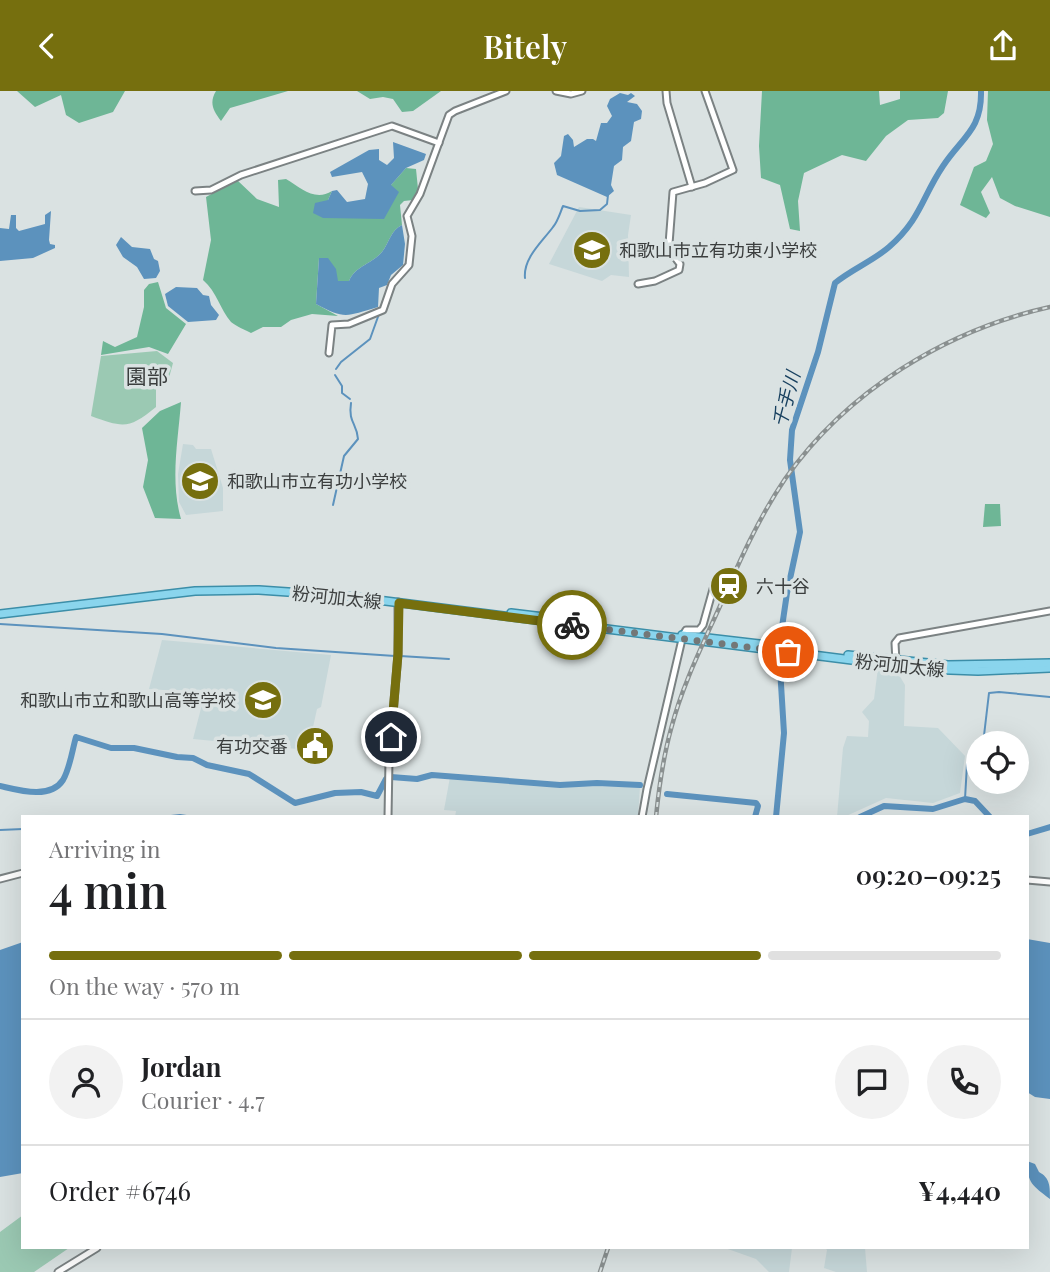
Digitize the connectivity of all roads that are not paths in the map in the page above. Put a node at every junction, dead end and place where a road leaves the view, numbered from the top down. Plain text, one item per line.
1 (506, 91) edge
2 (556, 91) edge
3 (582, 91) edge
4 (666, 91) edge
5 (705, 91) edge
6 (439, 142) junction
7 (692, 187) junction
8 (195, 191) dead end
9 (638, 284) dead end
10 (329, 353) dead end
11 (715, 582) dead end
12 (398, 601) junction
13 (1050, 611) edge
14 (0, 612) edge
15 (683, 637) junction
16 (897, 663) junction
17 (1050, 665) edge
18 (387, 815) edge
19 (642, 815) edge
20 (21, 874) edge
21 (0, 879) edge
22 (1029, 880) edge
23 (1050, 882) edge
24 (95, 1249) edge
25 (58, 1272) edge

1 - 6 street
2 - 3 street
4 - 7 street
5 - 7 street
6 - 8 street
6 - 10 street
7 - 9 street
11 - 15 street
12 - 14 main road, 粉河加太線
12 - 15 main road, 粉河加太線
12 - 18 street
13 - 16 street
15 - 16 main road, 粉河加太線
15 - 19 street
16 - 17 main road, 粉河加太線
20 - 21 street
22 - 23 street
24 - 25 street

